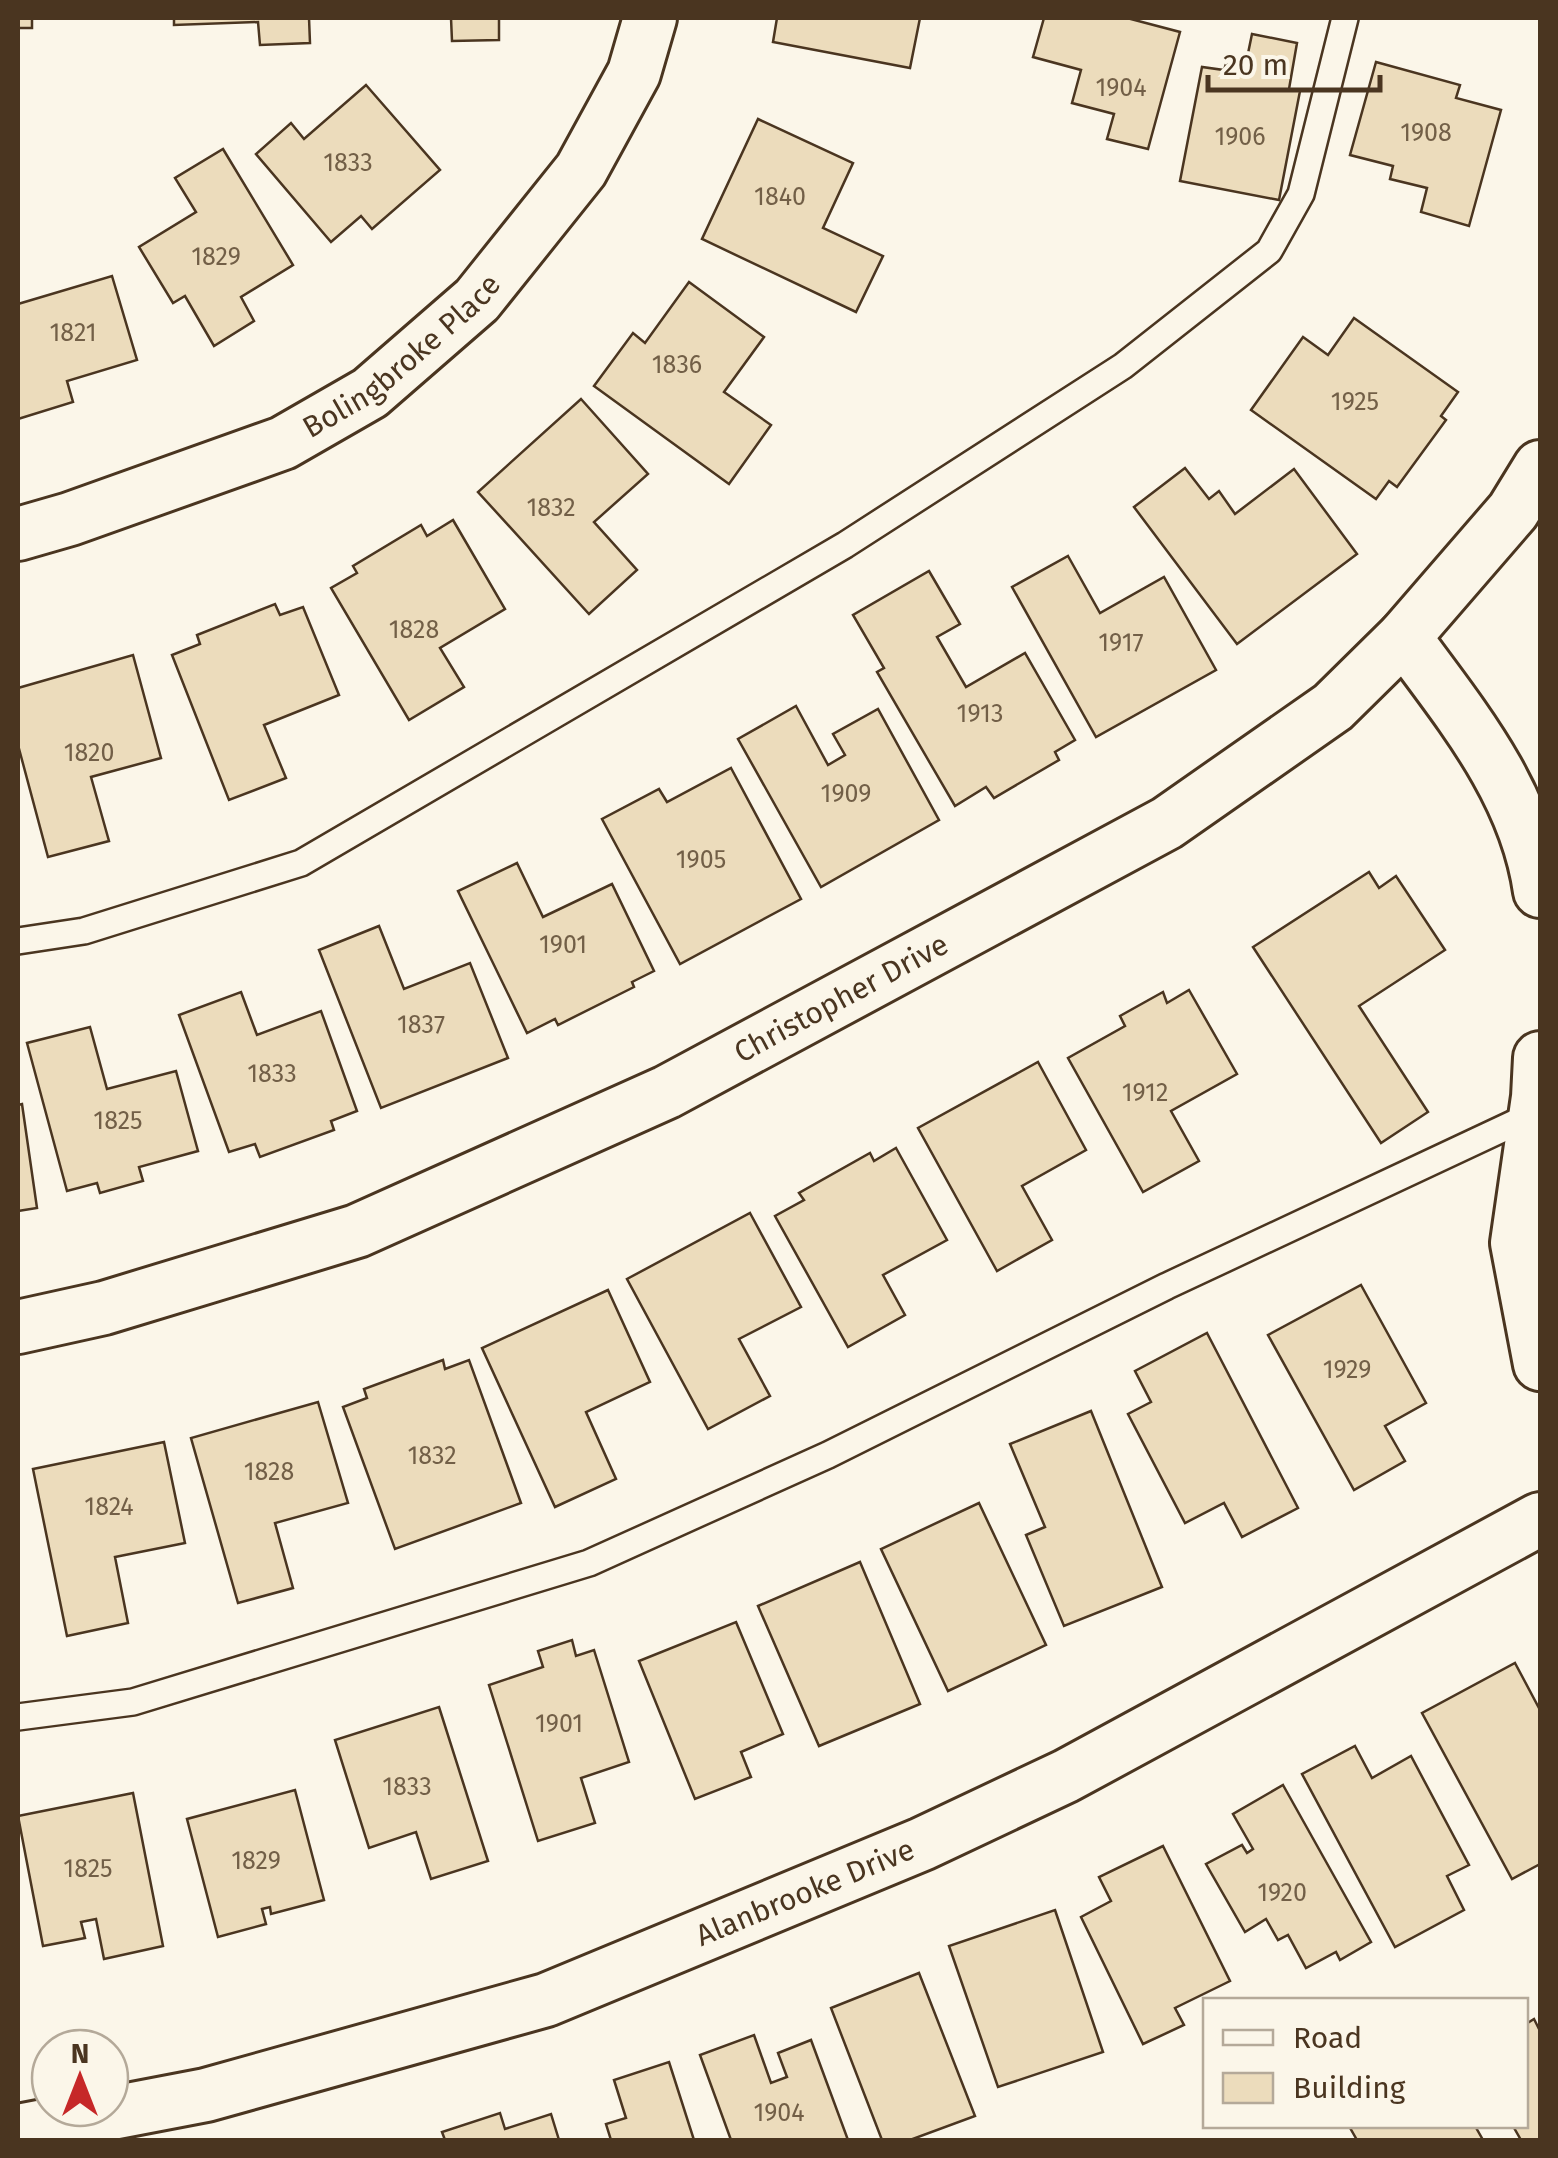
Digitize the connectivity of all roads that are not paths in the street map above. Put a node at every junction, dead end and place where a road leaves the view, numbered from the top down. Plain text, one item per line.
1 (650, 18) edge
2 (1345, 18) edge
3 (1540, 466) edge
4 (18, 534) edge
5 (1404, 637) junction
6 (1540, 892) edge
7 (18, 941) edge
8 (1540, 1058) edge
9 (1536, 1113) junction
10 (18, 1326) edge
11 (1540, 1364) edge
12 (1540, 1519) edge
13 (18, 1717) edge
14 (18, 2131) edge

1 - 4 street, Bolingbroke Place
2 - 7 lane
3 - 5 street, Christopher Drive
5 - 6 street
5 - 10 street, Christopher Drive
8 - 9 street
9 - 11 street
9 - 13 lane
12 - 14 street, Alanbrooke Drive

